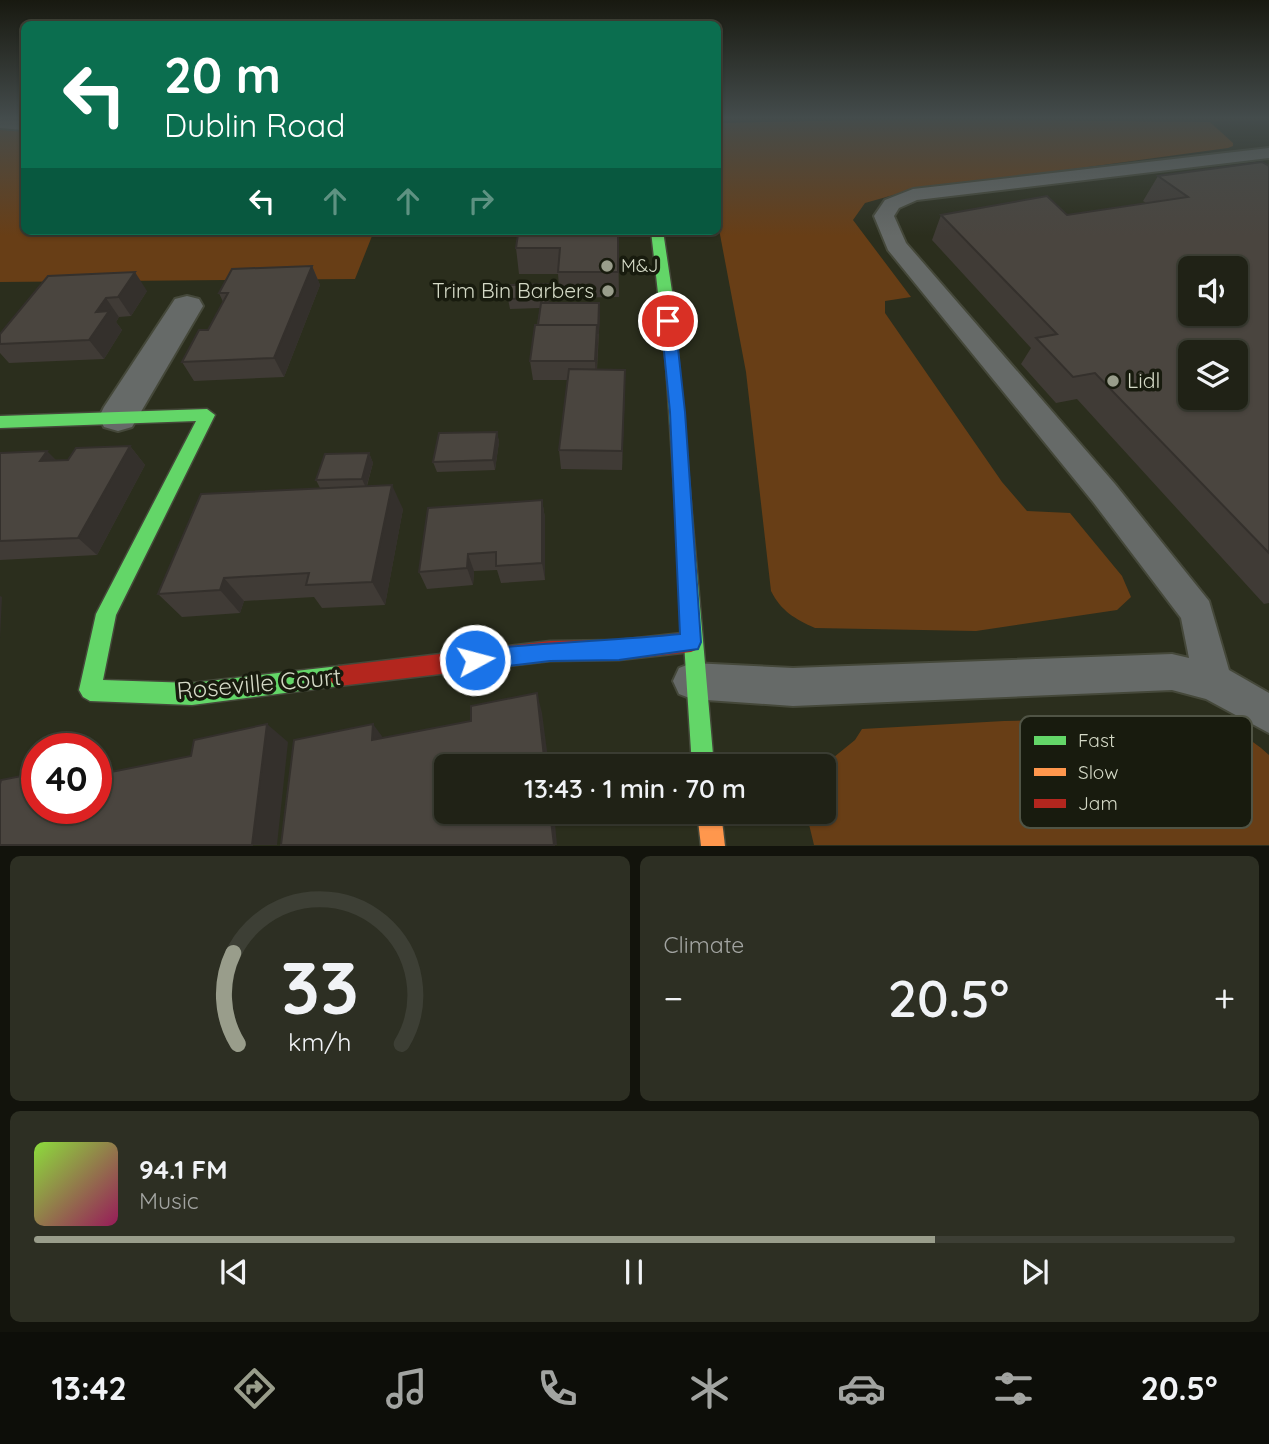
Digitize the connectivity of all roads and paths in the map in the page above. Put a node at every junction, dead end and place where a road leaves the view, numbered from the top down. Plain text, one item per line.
1 (1231, 157) edge
2 (657, 235) edge
3 (187, 306) dead end
4 (118, 417) junction
5 (0, 422) edge
6 (691, 642) junction
7 (692, 681) junction
8 (1213, 682) junction
9 (1269, 714) edge
10 (701, 754) edge
11 (710, 824) edge
12 (713, 845) edge

1 - 8 lane
2 - 6 street
3 - 4 street
4 - 5 street, Roseville Court
4 - 6 street, Roseville Court
6 - 7 street
7 - 8 lane
7 - 10 street
8 - 9 lane
11 - 12 street

